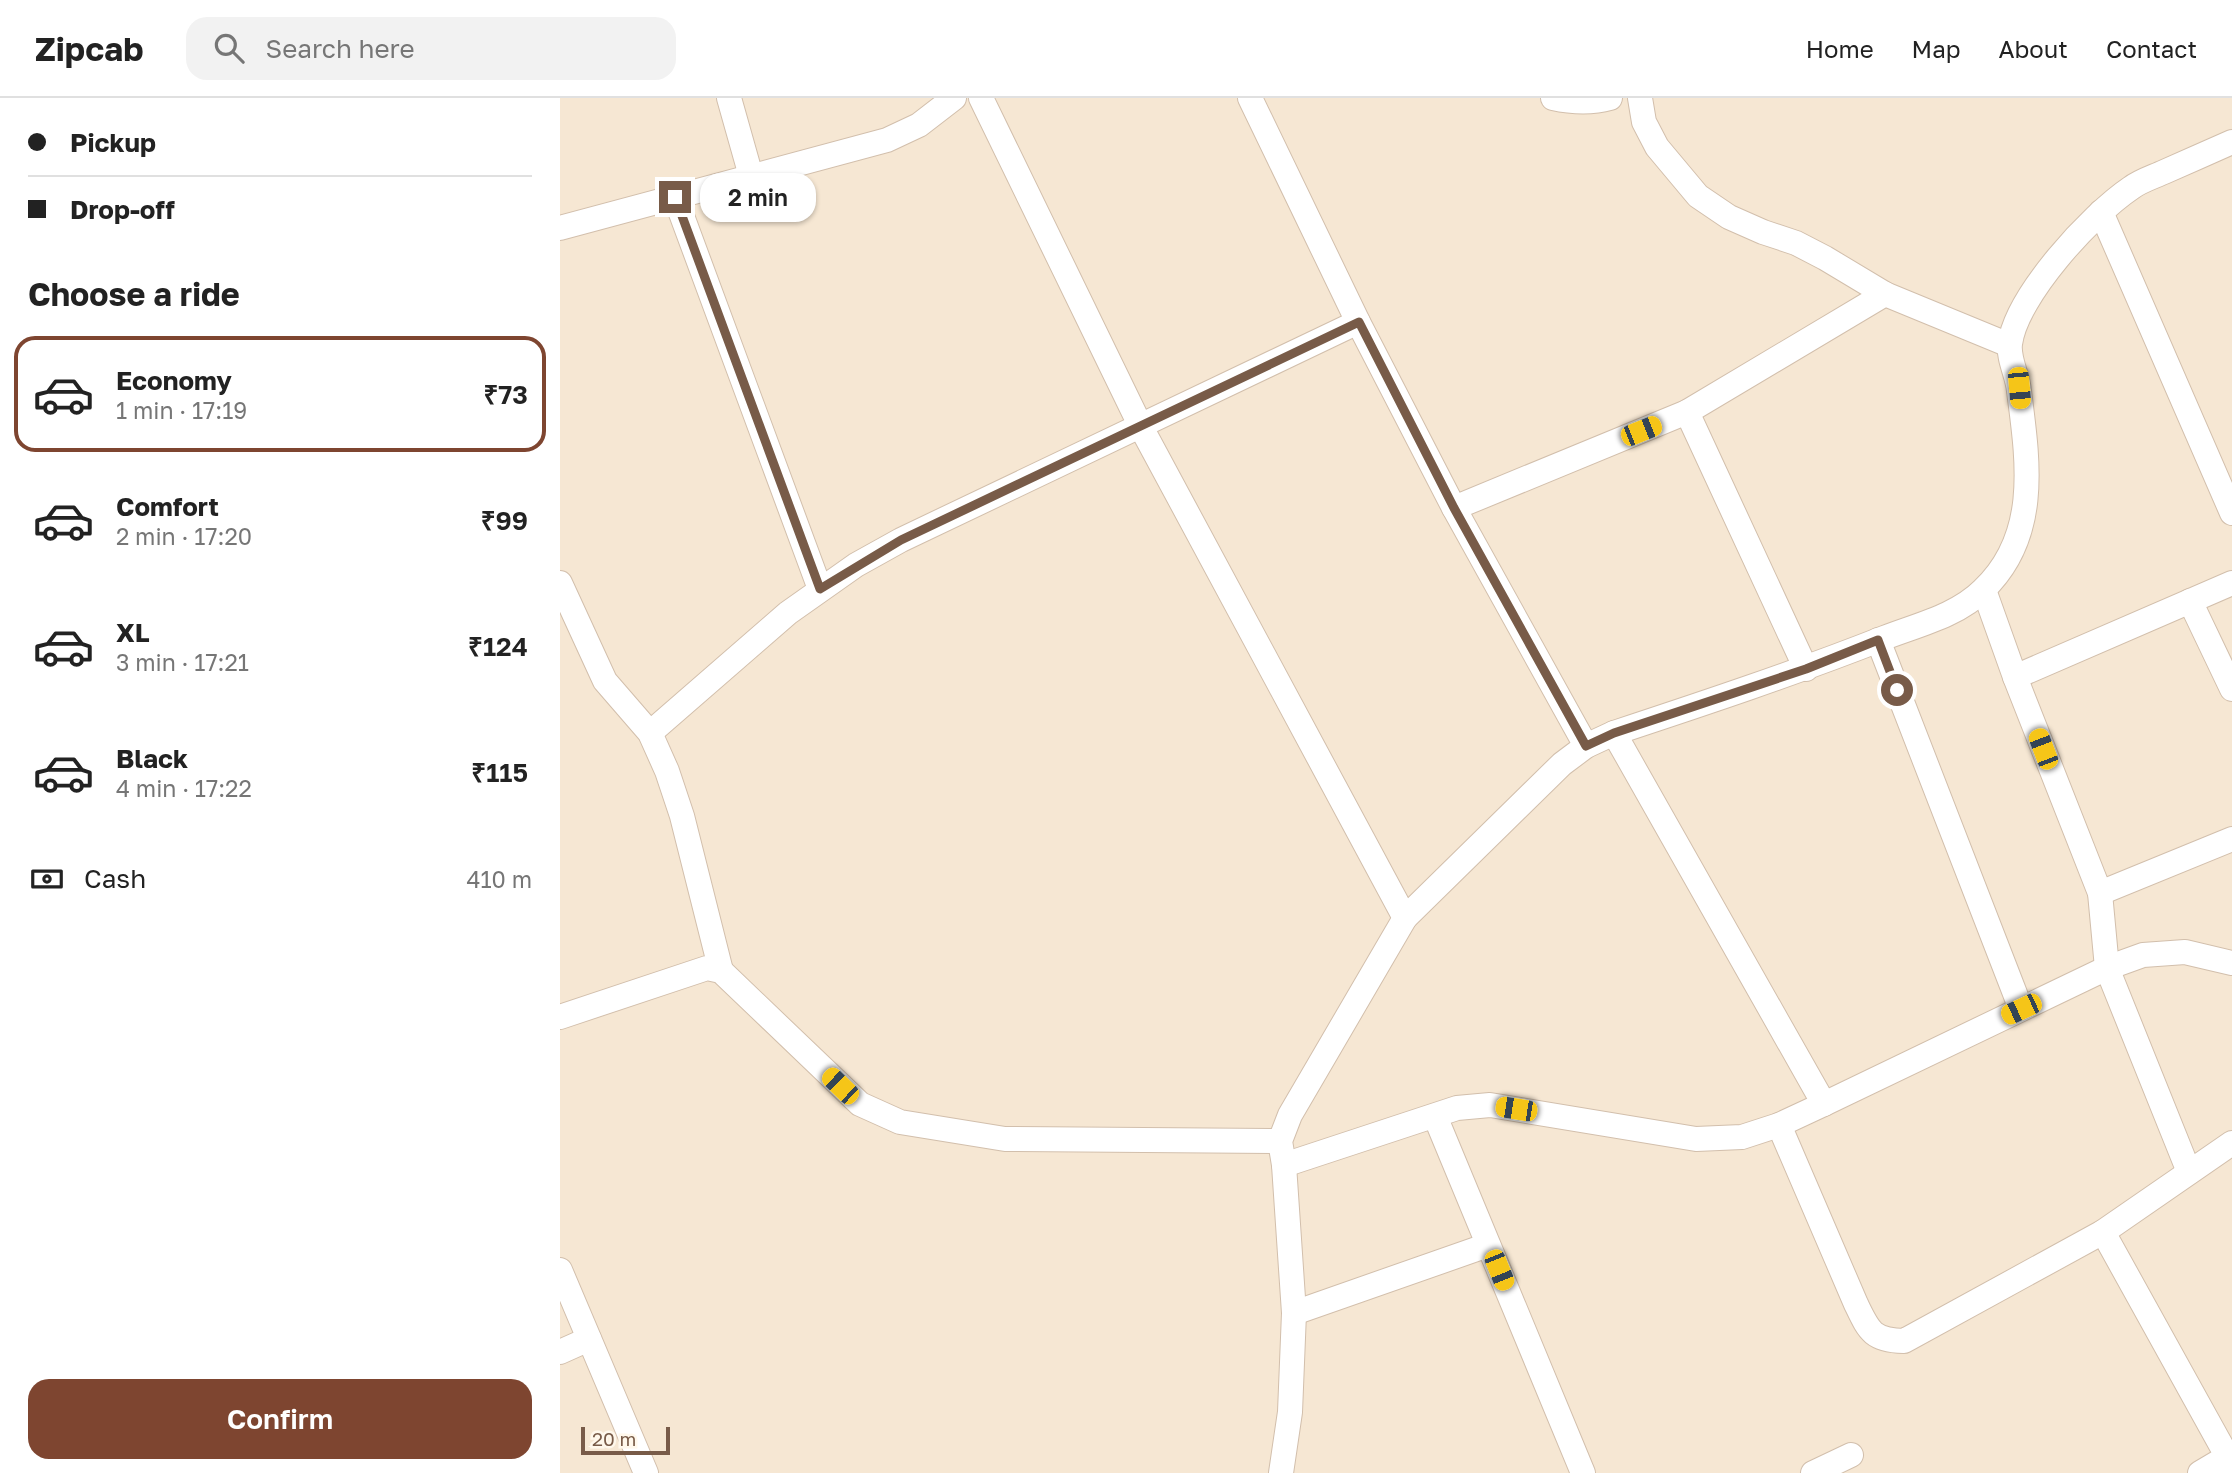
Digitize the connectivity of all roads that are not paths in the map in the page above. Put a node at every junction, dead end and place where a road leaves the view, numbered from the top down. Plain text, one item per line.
1 (729, 98) edge
2 (954, 98) edge
3 (981, 98) edge
4 (1251, 98) edge
5 (1553, 98) edge
6 (1610, 98) edge
7 (1640, 98) edge
8 (2232, 142) edge
9 (751, 176) junction
10 (675, 197) junction
11 (2101, 212) junction
12 (560, 228) edge
13 (1885, 295) junction
14 (1359, 322) junction
15 (2009, 345) junction
16 (1687, 412) junction
17 (1141, 427) junction
18 (1454, 508) junction
19 (2232, 513) edge
20 (560, 583) edge
21 (2232, 583) edge
22 (820, 589) junction
23 (1984, 590) junction
24 (2190, 601) junction
25 (566, 612) edge
26 (1878, 640) junction
27 (1806, 669) junction
28 (2015, 677) junction
29 (2232, 688) edge
30 (650, 733) junction
31 (1614, 733) junction
32 (1586, 746) junction
33 (2232, 839) edge
34 (2100, 893) junction
35 (1405, 918) junction
36 (2232, 963) edge
37 (2107, 968) junction
38 (721, 971) junction
39 (2021, 1009) junction
40 (560, 1017) edge
41 (1824, 1104) junction
42 (1435, 1116) junction
43 (1779, 1125) junction
44 (1280, 1141) junction
45 (2232, 1143) edge
46 (1284, 1165) junction
47 (2189, 1172) junction
48 (2103, 1232) junction
49 (1488, 1245) junction
50 (560, 1270) edge
51 (1294, 1313) junction
52 (589, 1339) junction
53 (560, 1352) edge
54 (1852, 1455) dead end
55 (2230, 1461) edge
56 (646, 1473) edge
57 (1281, 1473) edge
58 (1582, 1473) edge
59 (1813, 1473) edge
60 (2200, 1473) edge

1 - 9 street
2 - 9 street
3 - 17 street
4 - 14 street
5 - 6 street
7 - 13 street
8 - 11 street
9 - 10 street
10 - 12 street
10 - 22 street
11 - 15 street
11 - 19 street
13 - 15 street
13 - 16 street
14 - 17 street
14 - 18 street
15 - 23 street
16 - 18 street
16 - 27 street
17 - 22 street
17 - 35 street
18 - 32 street
20 - 25 street
21 - 24 street
22 - 30 street
23 - 26 street
23 - 28 street
24 - 28 street
24 - 29 street
25 - 30 street
26 - 27 street
26 - 39 street
27 - 31 street
28 - 34 street
30 - 38 street
31 - 32 street
31 - 41 street
32 - 35 street
33 - 34 street
34 - 37 street
35 - 44 street
36 - 37 street
37 - 39 street
37 - 47 street
38 - 40 street
38 - 44 street
39 - 41 street
41 - 43 street
42 - 43 street
42 - 46 street
42 - 49 street
43 - 48 street
44 - 46 street
45 - 47 street
46 - 51 street
47 - 48 street
48 - 55 street
49 - 51 street
49 - 58 street
50 - 52 street
51 - 57 street
52 - 53 street
52 - 56 street
54 - 59 street
55 - 60 street

